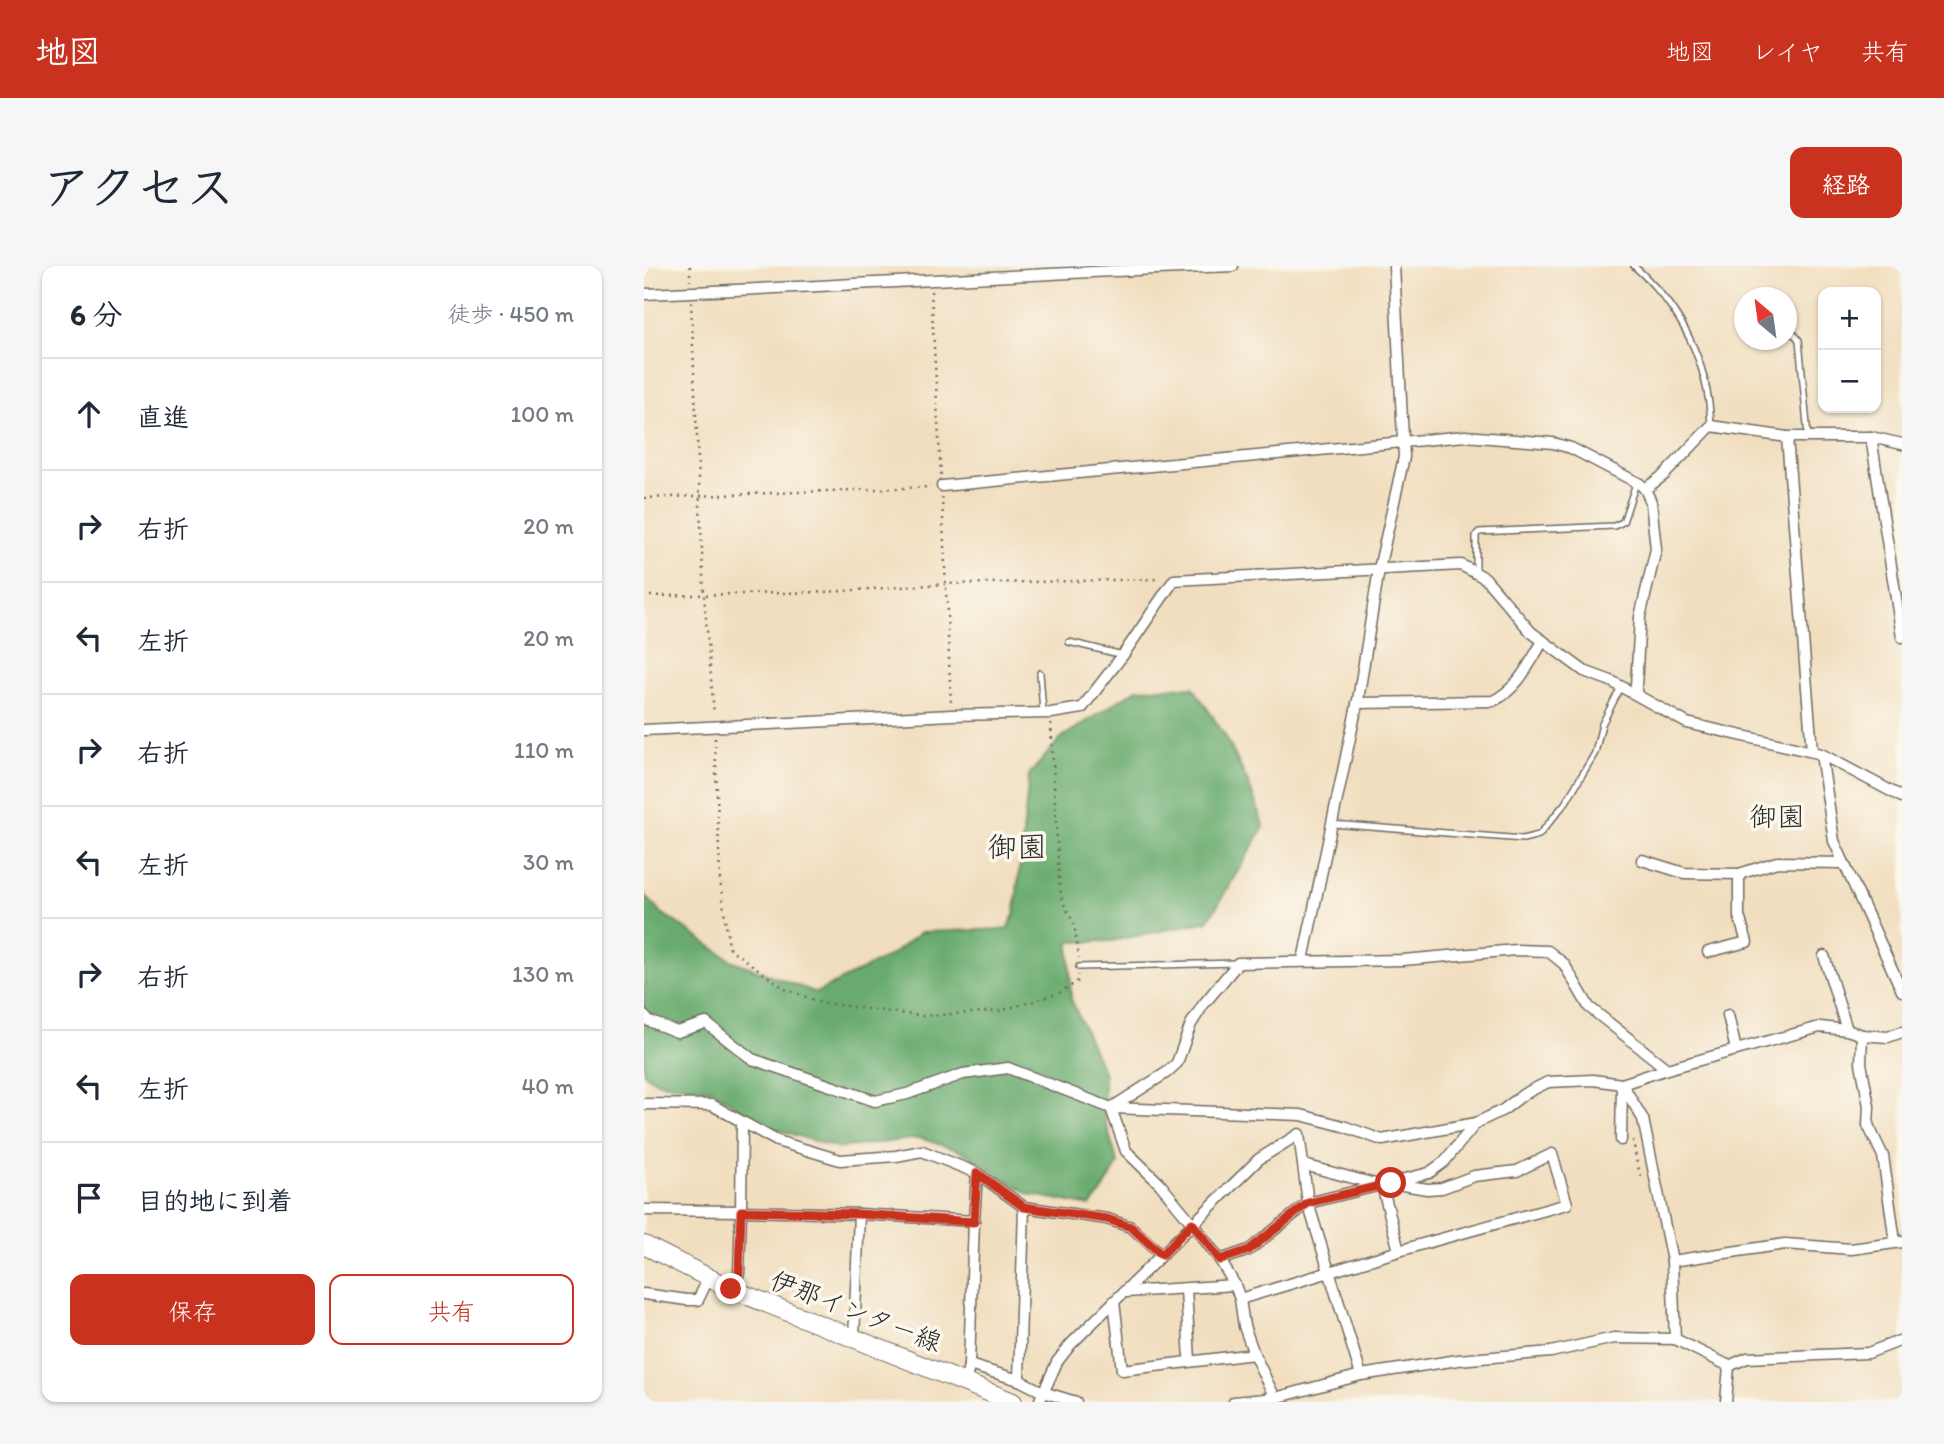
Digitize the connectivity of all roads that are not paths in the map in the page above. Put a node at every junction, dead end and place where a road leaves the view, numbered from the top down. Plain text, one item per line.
1 (1233, 266) edge
2 (1394, 266) edge
3 (1634, 266) edge
4 (644, 294) edge
5 (1797, 338) edge
6 (1711, 426) junction
7 (1808, 436) junction
8 (1787, 437) junction
9 (1871, 437) junction
10 (1405, 444) junction
11 (1902, 444) edge
12 (942, 486) road end
13 (1641, 486) junction
14 (1379, 569) junction
15 (1476, 573) junction
16 (1902, 637) edge
17 (1543, 641) junction
18 (1069, 642) dead end
19 (1123, 655) junction
20 (1040, 673) dead end
21 (1621, 687) junction
22 (1637, 695) junction
23 (1357, 704) junction
24 (1047, 713) junction
25 (644, 730) edge
26 (1817, 752) junction
27 (1902, 797) edge
28 (1332, 824) junction
29 (1642, 860) dead end
30 (1842, 863) junction
31 (1739, 874) junction
32 (1708, 952) dead end
33 (1824, 956) dead end
34 (1303, 960) junction
35 (1238, 963) junction
36 (1080, 967) road end
37 (1902, 991) edge
38 (1728, 1015) dead end
39 (644, 1016) edge
40 (1847, 1030) junction
41 (1902, 1032) edge
42 (1862, 1035) junction
43 (1736, 1050) junction
44 (1667, 1069) junction
45 (1622, 1084) junction
46 (644, 1104) edge
47 (1111, 1108) junction
48 (1301, 1115) junction
49 (742, 1122) junction
50 (1476, 1123) junction
51 (1300, 1134) junction
52 (1621, 1140) dead end
53 (1304, 1165) junction
54 (977, 1173) junction
55 (1386, 1184) junction
56 (1308, 1203) junction
57 (1024, 1207) junction
58 (644, 1210) edge
59 (741, 1211) junction
60 (859, 1214) junction
61 (974, 1222) junction
62 (1192, 1223) junction
63 (1899, 1242) edge
64 (644, 1245) edge
65 (1399, 1251) junction
66 (1162, 1255) junction
67 (1220, 1260) junction
68 (1672, 1261) junction
69 (1329, 1272) junction
70 (708, 1279) junction
71 (1235, 1285) junction
72 (731, 1289) junction
73 (1186, 1289) junction
74 (1126, 1292) junction
75 (644, 1294) edge
76 (1240, 1300) junction
77 (1114, 1301) junction
78 (853, 1339) junction
79 (1675, 1339) junction
80 (1902, 1340) edge
81 (1254, 1354) junction
82 (1191, 1361) junction
83 (1728, 1366) junction
84 (968, 1373) junction
85 (1361, 1376) junction
86 (1019, 1380) junction
87 (1041, 1397) edge
88 (1280, 1398) edge
89 (1013, 1402) edge
90 (1076, 1402) edge
91 (1234, 1402) edge
92 (1726, 1402) edge

1 - 4 street
2 - 10 street
3 - 6 lane
5 - 7 lane
6 - 8 street
6 - 13 street
7 - 8 street
7 - 9 street
8 - 26 street
9 - 11 street
9 - 16 street
10 - 12 street
10 - 13 street
10 - 14 street
13 - 15 lane
13 - 22 street
14 - 15 street
14 - 19 street
14 - 23 street
15 - 17 street
17 - 21 street
17 - 23 street
18 - 19 lane
19 - 24 street
20 - 24 lane
21 - 22 street
21 - 28 lane
22 - 26 street
23 - 28 street
24 - 25 street
26 - 27 street
26 - 30 street
28 - 34 street
29 - 31 street
30 - 31 street
30 - 37 street
31 - 32 street
33 - 40 street
34 - 35 street
34 - 44 street
35 - 36 lane
35 - 47 street
38 - 43 street
39 - 47 street
40 - 42 street
40 - 43 street
41 - 42 street
42 - 63 street
43 - 44 street
44 - 45 street
45 - 50 street
45 - 52 street
45 - 68 street
46 - 49 street
47 - 48 street
47 - 62 street
48 - 50 street
48 - 51 street
49 - 54 street
49 - 59 street
50 - 55 street
51 - 53 street
51 - 62 street
53 - 55 street
53 - 56 street
54 - 57 street
54 - 61 street
55 - 56 street
55 - 65 street
55 - 65 street
56 - 67 street
56 - 69 street
57 - 66 street
57 - 86 street
58 - 59 street
59 - 60 street
59 - 72 street
60 - 61 street
60 - 78 street
61 - 84 street
62 - 66 street
62 - 67 street
63 - 68 street
64 - 70 main road, 伊那インター線
65 - 69 street
66 - 74 street
67 - 71 street
68 - 79 street
69 - 76 street
69 - 85 street
70 - 72 main road, 伊那インター線
70 - 75 street
71 - 73 street
71 - 76 street
72 - 78 main road, 伊那インター線
73 - 74 street
73 - 82 street
74 - 77 street
76 - 81 street
77 - 82 street
77 - 87 street
78 - 84 main road, 伊那インター線
79 - 83 street
79 - 85 street
80 - 83 street
81 - 82 street
81 - 88 street
83 - 92 street
84 - 86 street
84 - 89 main road, 伊那インター線
85 - 88 street
86 - 87 street
87 - 90 street
88 - 91 street

